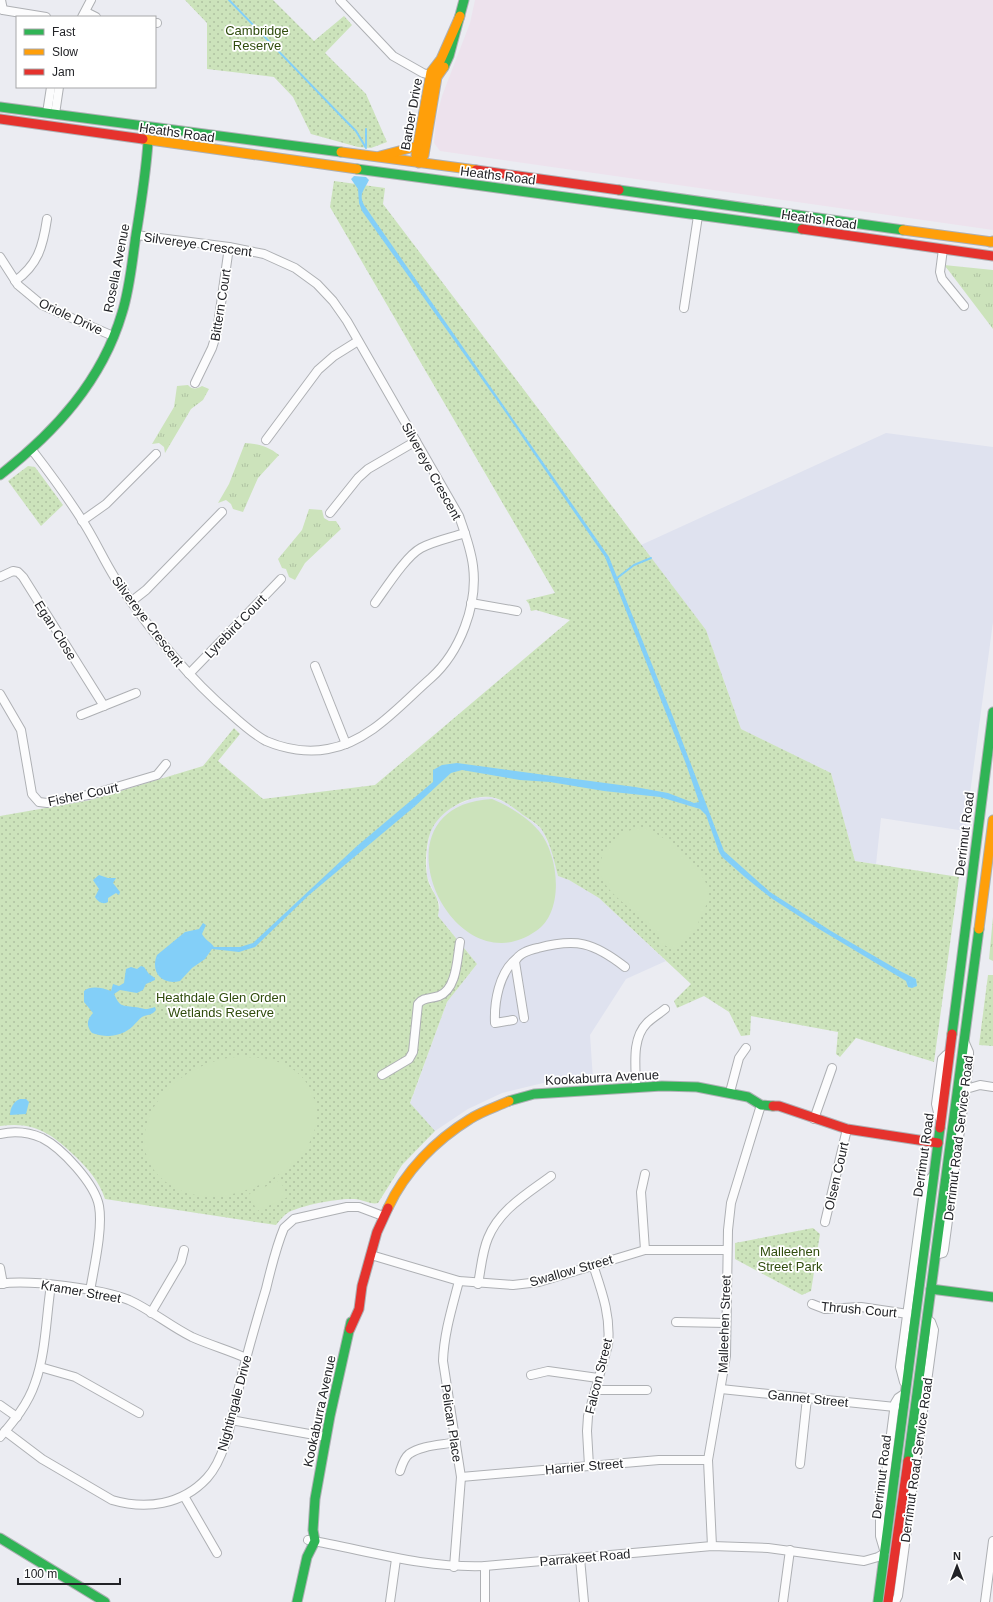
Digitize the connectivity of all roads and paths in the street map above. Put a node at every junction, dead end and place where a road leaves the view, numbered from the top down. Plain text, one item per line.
1 (1, 0) edge
2 (91, 0) edge
3 (340, 0) edge
4 (464, 0) edge
5 (2, 12) edge
6 (84, 14) edge
7 (37, 16) edge
8 (433, 75) junction
9 (51, 88) edge
10 (59, 88) edge
11 (0, 107) edge
12 (52, 114) junction
13 (0, 120) edge
14 (50, 126) junction
15 (150, 127) junction
16 (148, 142) junction
17 (418, 146) junction
18 (376, 157) junction
19 (420, 163) junction
20 (509, 175) junction
21 (520, 176) junction
22 (420, 178) junction
23 (507, 190) junction
24 (518, 190) junction
25 (698, 201) junction
26 (708, 202) junction
27 (698, 216) junction
28 (47, 219) dead end
29 (921, 232) junction
30 (136, 235) junction
31 (992, 242) edge
32 (229, 247) junction
33 (943, 249) junction
34 (993, 256) edge
35 (0, 257) edge
36 (15, 281) junction
37 (964, 306) dead end
38 (684, 308) dead end
39 (114, 336) junction
40 (358, 341) junction
41 (196, 382) dead end
42 (266, 440) dead end
43 (416, 441) junction
44 (32, 450) junction
45 (156, 454) dead end
46 (0, 475) edge
47 (222, 512) dead end
48 (330, 513) dead end
49 (82, 520) junction
50 (465, 533) junction
51 (0, 577) edge
52 (280, 579) dead end
53 (132, 601) junction
54 (375, 603) dead end
55 (471, 603) junction
56 (517, 611) dead end
57 (316, 666) dead end
58 (189, 674) junction
59 (136, 692) dead end
60 (0, 694) edge
61 (104, 706) junction
62 (993, 712) edge
63 (81, 715) dead end
64 (346, 744) junction
65 (166, 764) dead end
66 (993, 820) edge
67 (974, 863) junction
68 (987, 864) junction
69 (460, 942) dead end
70 (516, 959) junction
71 (625, 967) dead end
72 (664, 1009) dead end
73 (524, 1018) dead end
74 (513, 1020) dead end
75 (964, 1040) junction
76 (746, 1048) dead end
77 (832, 1068) dead end
78 (382, 1075) dead end
79 (636, 1087) junction
80 (993, 1087) edge
81 (966, 1089) junction
82 (730, 1092) junction
83 (761, 1105) junction
84 (814, 1119) junction
85 (847, 1129) junction
86 (0, 1134) edge
87 (938, 1143) junction
88 (951, 1144) junction
89 (644, 1174) dead end
90 (552, 1176) dead end
91 (933, 1176) junction
92 (383, 1216) junction
93 (825, 1222) dead end
94 (184, 1250) dead end
95 (645, 1250) junction
96 (727, 1250) junction
97 (371, 1255) junction
98 (936, 1255) junction
99 (593, 1265) junction
100 (0, 1268) edge
101 (459, 1281) junction
102 (1, 1284) edge
103 (478, 1284) junction
104 (51, 1285) junction
105 (918, 1288) junction
106 (931, 1289) junction
107 (90, 1291) junction
108 (993, 1297) edge
109 (812, 1304) dead end
110 (151, 1313) junction
111 (908, 1314) junction
112 (927, 1319) junction
113 (676, 1322) dead end
114 (726, 1323) junction
115 (913, 1328) junction
116 (247, 1354) junction
117 (40, 1367) junction
118 (531, 1375) dead end
119 (598, 1378) junction
120 (721, 1389) junction
121 (595, 1390) junction
122 (647, 1390) dead end
123 (905, 1391) junction
124 (807, 1398) junction
125 (916, 1402) junction
126 (0, 1405) edge
127 (898, 1410) junction
128 (139, 1413) dead end
129 (17, 1417) junction
130 (231, 1420) junction
131 (3, 1434) edge
132 (326, 1437) junction
133 (456, 1442) junction
134 (708, 1460) junction
135 (800, 1464) dead end
136 (589, 1466) junction
137 (400, 1470) dead end
138 (461, 1477) junction
139 (184, 1496) junction
140 (0, 1538) edge
141 (311, 1541) junction
142 (993, 1541) edge
143 (712, 1546) junction
144 (790, 1550) junction
145 (217, 1553) dead end
146 (885, 1553) junction
147 (580, 1558) junction
148 (396, 1559) junction
149 (864, 1561) junction
150 (992, 1563) edge
151 (485, 1566) junction
152 (454, 1567) junction
153 (880, 1585) junction
154 (105, 1602) edge
155 (297, 1602) edge
156 (390, 1602) edge
157 (485, 1602) edge
158 (584, 1602) edge
159 (783, 1602) edge
160 (878, 1602) edge
161 (888, 1602) edge
162 (895, 1602) edge
163 (984, 1602) edge

1 - 5 street
2 - 6 street
3 - 8 street
4 - 8 main road, Barber Drive
5 - 7 street
8 - 17 main road, Barber Drive
8 - 19 main road, Barber Drive
9 - 12 street
10 - 12 street
11 - 12 main road, Heaths Road
12 - 14 main road
12 - 15 main road, Heaths Road
13 - 14 main road, Heaths Road
14 - 16 main road, Heaths Road
15 - 16 main road, Rosella Avenue
15 - 18 main road, Heaths Road
16 - 22 main road, Heaths Road
16 - 30 main road, Rosella Avenue
17 - 18 main road
17 - 19 main road, Barber Drive
18 - 19 main road, Heaths Road
19 - 20 main road, Heaths Road
19 - 22 main road
20 - 21 main road, Heaths Road
20 - 23 main road
21 - 24 main road
21 - 25 main road, Heaths Road
22 - 23 main road, Heaths Road
23 - 24 main road, Heaths Road
24 - 27 main road, Heaths Road
25 - 26 main road, Heaths Road
25 - 27 main road
26 - 27 main road
26 - 29 main road, Heaths Road
27 - 33 main road, Heaths Road
27 - 38 street
28 - 36 street
29 - 31 main road, Heaths Road
29 - 33 main road
30 - 32 street, Silvereye Crescent
30 - 39 main road, Rosella Avenue
32 - 40 street, Silvereye Crescent
32 - 41 street, Bittern Court
33 - 34 main road, Heaths Road
33 - 37 street
35 - 36 street, Oriole Drive
36 - 39 street, Oriole Drive
39 - 44 main road, Rosella Avenue
40 - 42 street
40 - 43 street, Silvereye Crescent
43 - 48 street
43 - 50 street, Silvereye Crescent
44 - 46 main road, Rosella Avenue
44 - 49 street, Silvereye Crescent
45 - 49 street
47 - 53 street
49 - 53 street, Silvereye Crescent
50 - 54 street
50 - 55 street, Silvereye Crescent
51 - 61 street, Egan Close
52 - 58 street, Lyrebird Court
53 - 58 street, Silvereye Crescent
55 - 56 street
55 - 64 street, Silvereye Crescent
57 - 64 street
58 - 64 street, Silvereye Crescent
59 - 61 street
60 - 65 street, Fisher Court
61 - 63 street
62 - 67 main road, Derrimut Road
66 - 68 main road, Derrimut Road
67 - 68 main road
67 - 87 main road, Derrimut Road
68 - 75 main road, Derrimut Road
69 - 78 street
70 - 71 street
70 - 73 street
70 - 74 street
72 - 79 street
75 - 81 street, Derrimut Road Service Road
75 - 88 main road, Derrimut Road
76 - 82 street
77 - 84 street
79 - 82 main road, Kookaburra Avenue
79 - 92 main road, Kookaburra Avenue
80 - 81 street
81 - 98 street, Derrimut Road Service Road
82 - 83 main road, Kookaburra Avenue
83 - 84 main road, Kookaburra Avenue
83 - 96 street, Malleehen Street
84 - 85 main road, Kookaburra Avenue
85 - 87 main road, Kookaburra Avenue
85 - 93 street, Olsen Court
86 - 107 street
87 - 88 main road, Kookaburra Avenue
87 - 91 main road, Derrimut Road
88 - 98 main road, Derrimut Road
89 - 95 street
90 - 103 street
91 - 105 main road, Derrimut Road
91 - 111 street, Derrimut Road Service Road
92 - 97 main road, Kookaburra Avenue
92 - 116 street, Nightingale Drive
94 - 110 street
95 - 96 street, Swallow Street
95 - 99 street, Swallow Street
96 - 114 street, Malleehen Street
97 - 101 street, Swallow Street
97 - 132 main road, Kookaburra Avenue
98 - 106 main road, Derrimut Road
99 - 103 street, Swallow Street
99 - 119 street, Falcon Street
100 - 102 street
101 - 103 street, Swallow Street
101 - 133 street, Pelican Place
102 - 104 street, Kramer Street
104 - 107 street, Kramer Street
104 - 117 street
105 - 106 main road
105 - 115 main road, Derrimut Road
106 - 108 main road
106 - 112 main road, Derrimut Road
107 - 110 street, Kramer Street
109 - 111 street, Thrush Court
110 - 116 street, Kramer Street
111 - 123 street, Derrimut Road Service Road
112 - 115 main road
112 - 125 main road, Derrimut Road
112 - 162 street, Derrimut Road Service Road
113 - 114 street
114 - 120 street, Malleehen Street
115 - 123 main road, Derrimut Road
116 - 130 street, Nightingale Drive
117 - 128 street
117 - 129 street
118 - 119 street
119 - 121 street, Falcon Street
120 - 124 street, Gannet Street
120 - 134 street, Malleehen Street
121 - 122 street
121 - 136 street, Falcon Street
123 - 127 main road, Derrimut Road
124 - 127 street, Gannet Street
124 - 135 street
125 - 127 main road
125 - 161 main road, Derrimut Road
126 - 129 street
127 - 146 main road, Derrimut Road
129 - 131 street
130 - 132 street
130 - 139 street, Nightingale Drive
131 - 139 street, Nightingale Drive
132 - 141 main road, Kookaburra Avenue
133 - 137 street
133 - 138 street, Pelican Place
134 - 136 street, Harrier Street
134 - 143 street, Malleehen Street
136 - 138 street, Harrier Street
138 - 152 street, Pelican Place
139 - 145 street
140 - 154 main road
141 - 148 street, Parrakeet Road
141 - 155 main road, Kookaburra Avenue
142 - 150 street
143 - 144 street, Parrakeet Road
143 - 147 street, Parrakeet Road
144 - 149 street, Parrakeet Road
144 - 159 street
146 - 149 street, Parrakeet Road
146 - 153 main road, Derrimut Road
147 - 151 street, Parrakeet Road
147 - 158 street
148 - 152 street, Parrakeet Road
148 - 156 street
149 - 153 street
150 - 163 street
151 - 152 street, Parrakeet Road
151 - 157 street
153 - 160 main road, Derrimut Road

